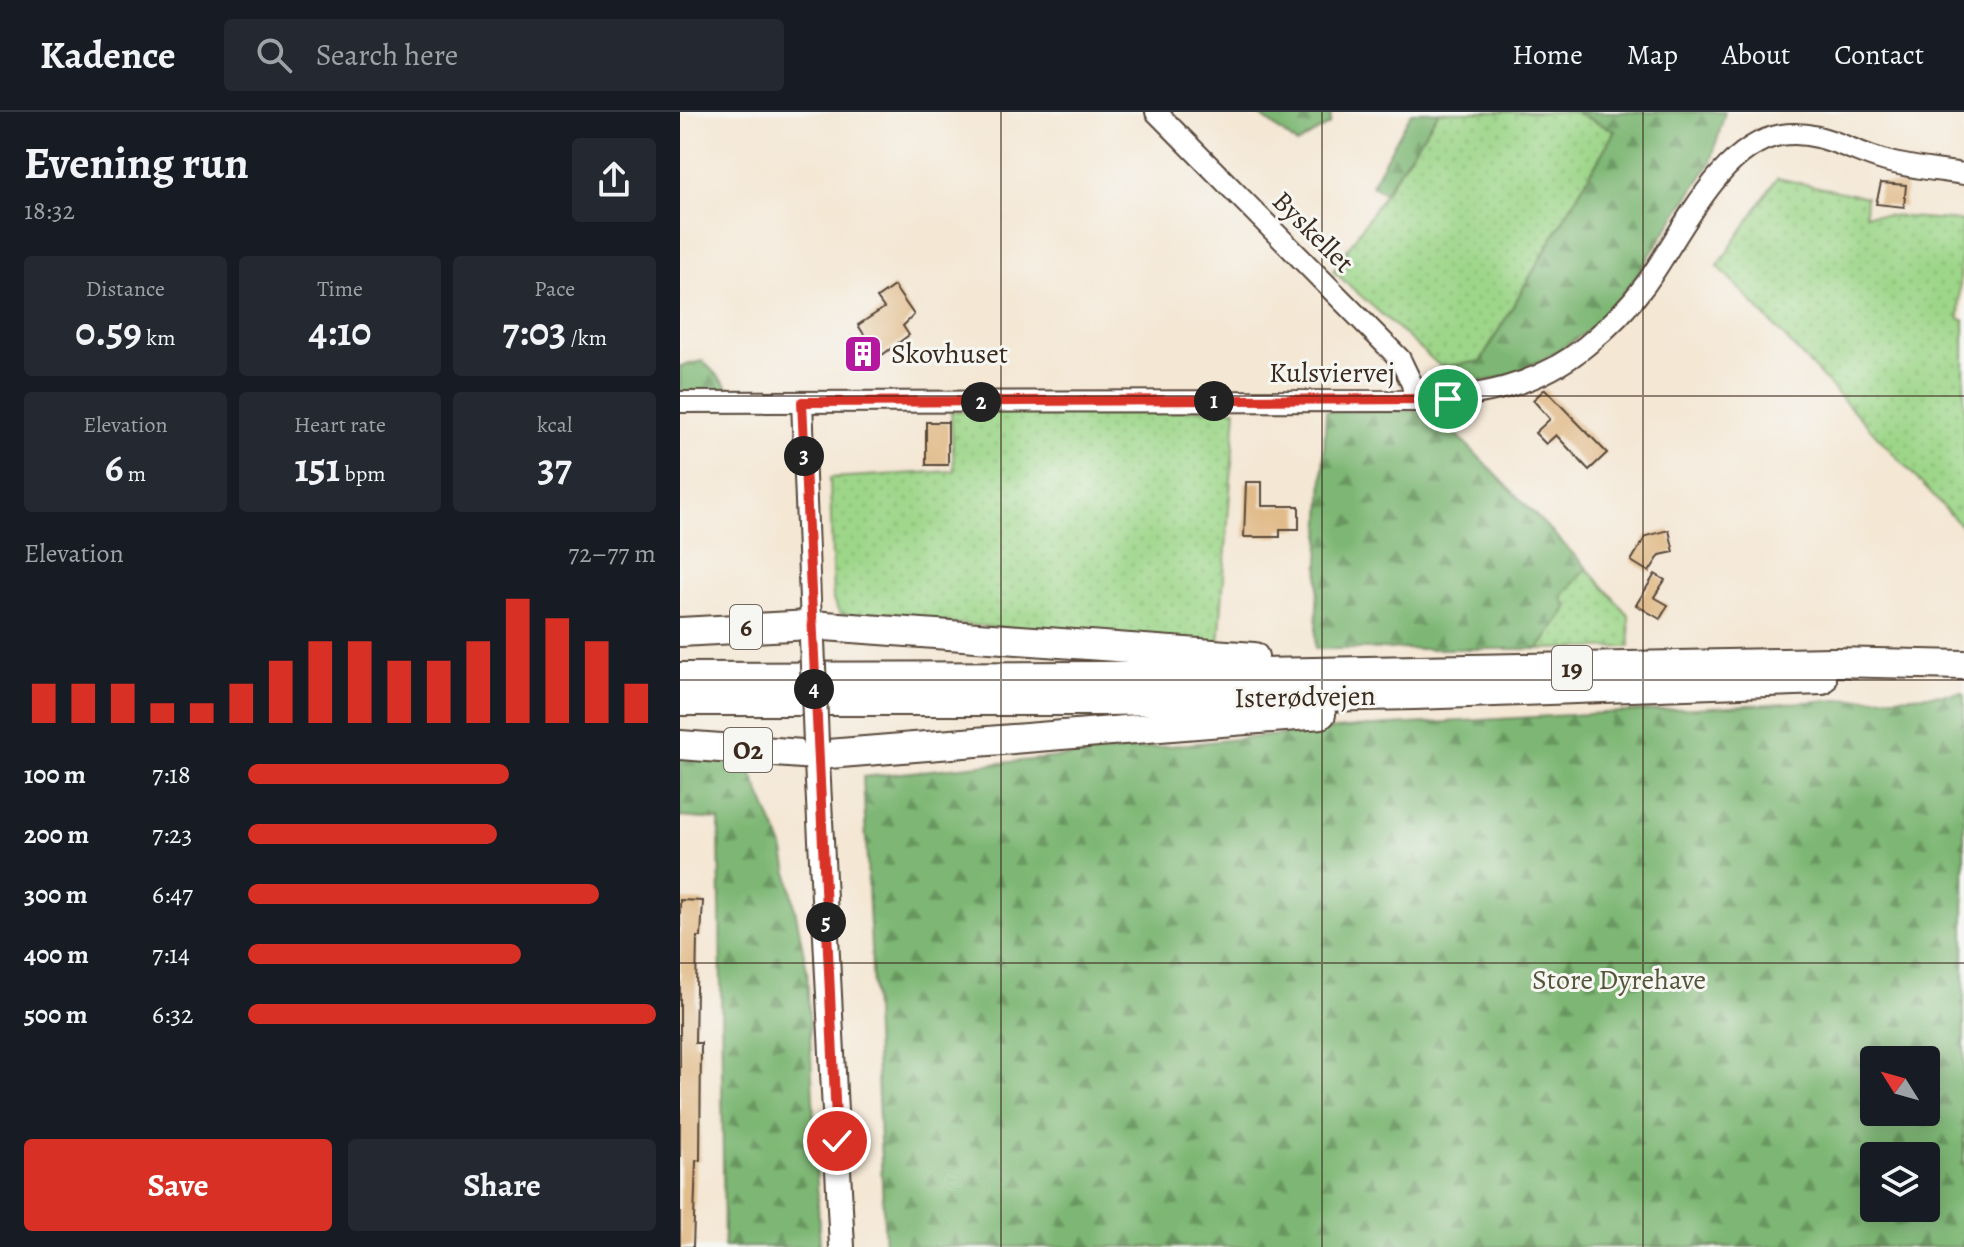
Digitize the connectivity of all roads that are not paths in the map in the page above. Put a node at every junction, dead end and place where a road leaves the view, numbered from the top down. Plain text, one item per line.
1 (1156, 112) edge
2 (1964, 174) edge
3 (1415, 401) junction
4 (680, 402) edge
5 (802, 402) junction
6 (680, 632) edge
7 (811, 633) junction
8 (1964, 665) edge
9 (1930, 666) junction
10 (1322, 673) junction
11 (680, 677) edge
12 (1415, 695) junction
13 (680, 701) edge
14 (680, 745) edge
15 (816, 749) junction
16 (842, 1247) edge

1 - 3 street, Byskellet
2 - 3 street, Kulsviervej
3 - 5 street, Kulsviervej
4 - 5 street, Kulsviervej
5 - 7 street
6 - 7 highway, 6
7 - 10 highway
7 - 15 main road, bridge
8 - 9 highway, Isterødvejen / 19
9 - 10 highway, Isterødvejen / 19
9 - 12 highway, Isterødvejen / 19
10 - 11 highway, Isterødvejen / 19
12 - 13 highway, Isterødvejen / 19
12 - 15 highway
14 - 15 highway, O2
15 - 16 main road

